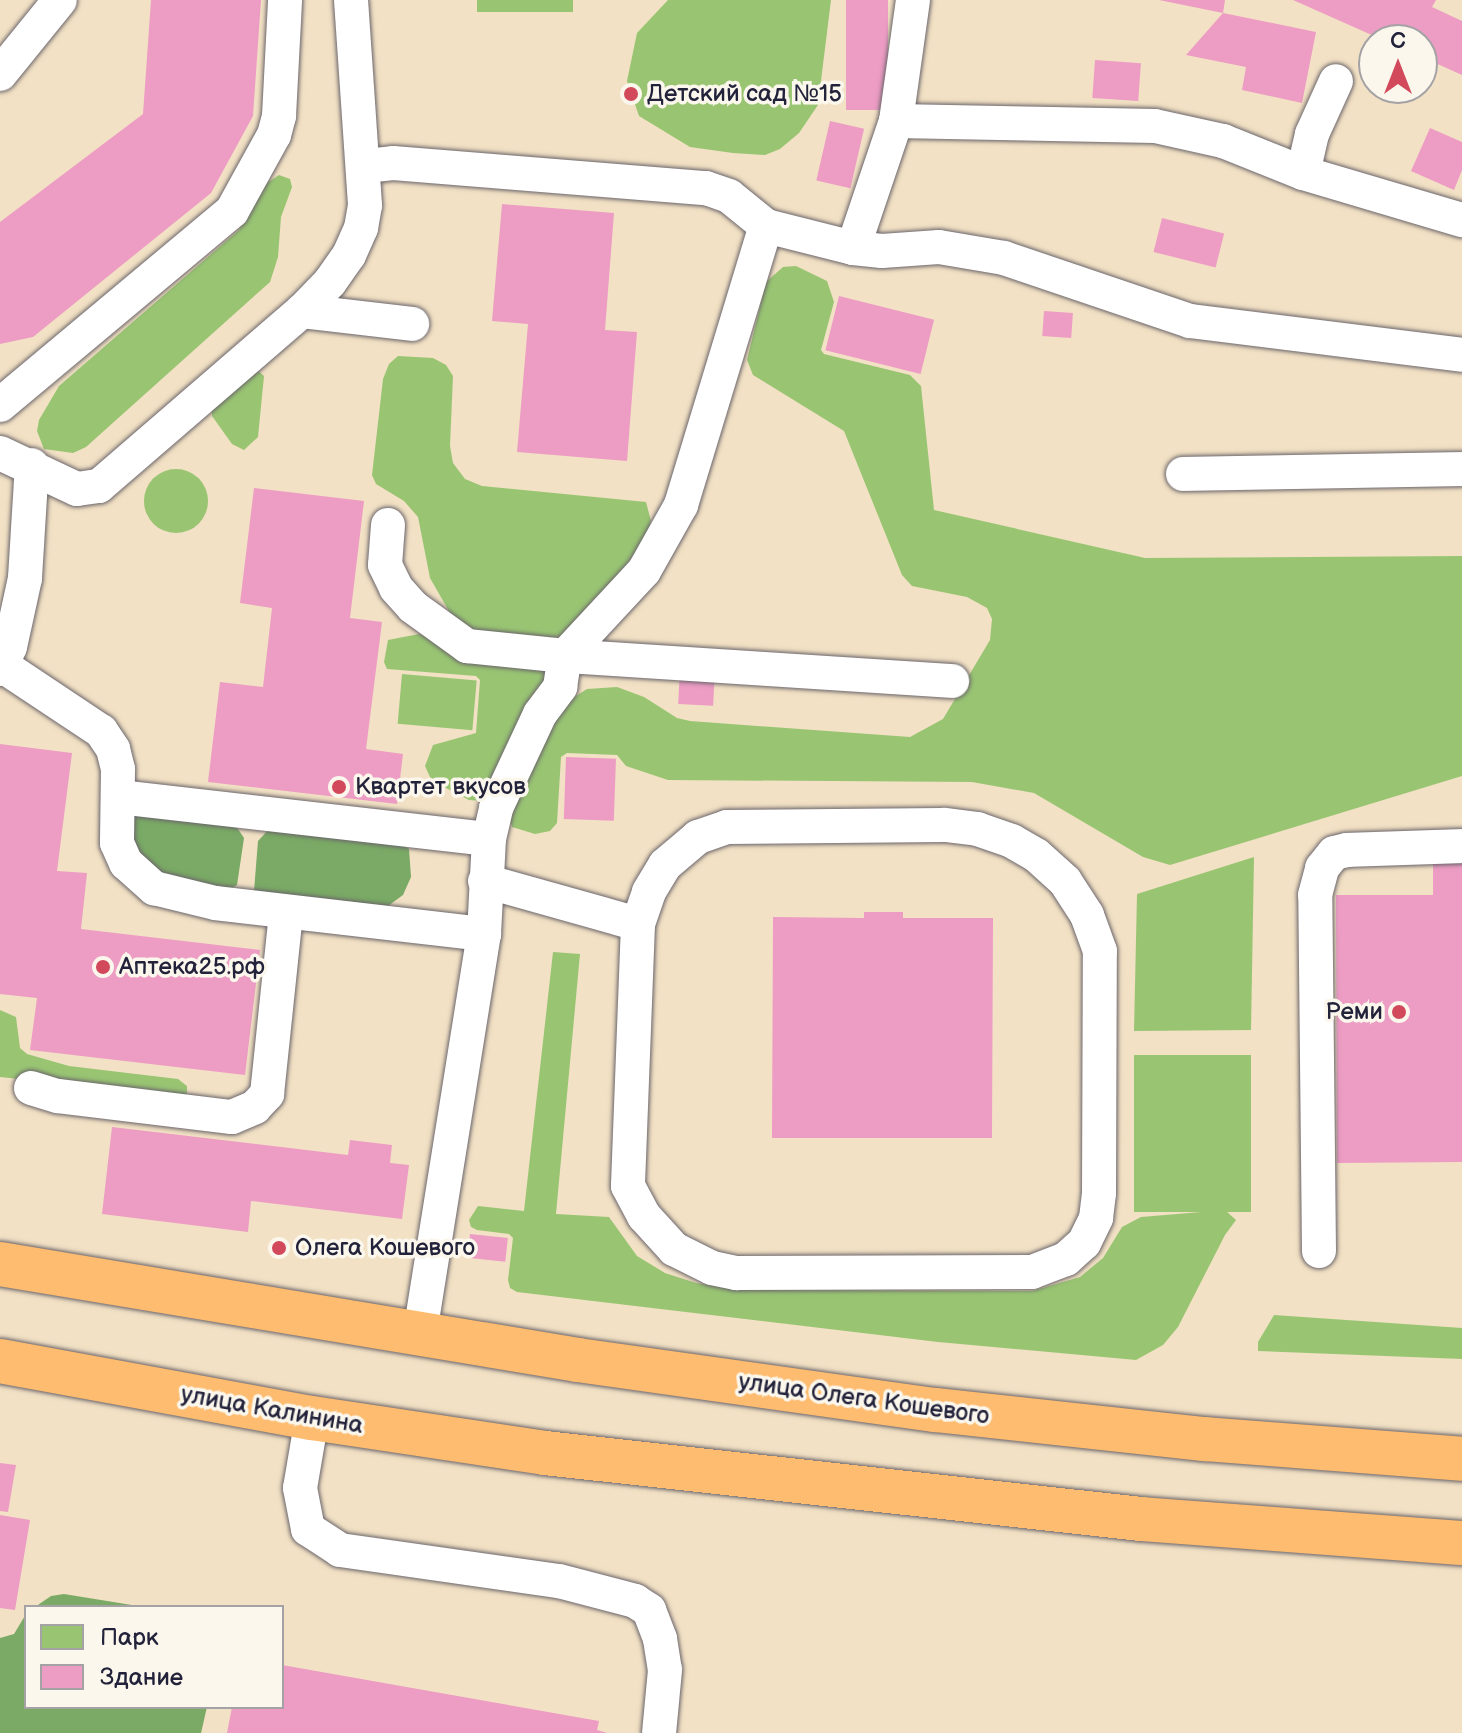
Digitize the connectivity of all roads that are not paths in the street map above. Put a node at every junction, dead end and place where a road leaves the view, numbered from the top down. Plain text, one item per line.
1 (60, 0) edge
2 (285, 0) edge
3 (351, 0) edge
4 (913, 0) edge
5 (0, 74) edge
6 (1336, 81) dead end
7 (896, 121) junction
8 (365, 166) junction
9 (1303, 173) junction
10 (1462, 220) edge
11 (766, 226) junction
12 (853, 248) junction
13 (302, 311) junction
14 (412, 324) dead end
15 (1462, 355) edge
16 (0, 405) edge
17 (0, 453) edge
18 (32, 465) junction
19 (1462, 469) edge
20 (1183, 474) dead end
21 (388, 525) dead end
22 (565, 656) junction
23 (1, 667) edge
24 (952, 681) dead end
25 (119, 797) junction
26 (489, 839) junction
27 (1462, 846) edge
28 (485, 881) junction
29 (286, 912) junction
30 (638, 924) junction
31 (484, 934) junction
32 (31, 1088) dead end
33 (1319, 1251) dead end
34 (0, 1264) edge
35 (420, 1333) junction
36 (0, 1361) edge
37 (312, 1418) junction
38 (1462, 1459) edge
39 (1462, 1543) edge
40 (659, 1733) edge

1 - 5 lane
2 - 16 lane
3 - 8 lane
4 - 7 lane
6 - 9 lane
7 - 9 lane
7 - 12 lane
8 - 11 lane
8 - 13 lane
9 - 10 lane
11 - 12 lane
11 - 22 lane
12 - 15 lane
13 - 14 lane
13 - 18 lane
17 - 18 lane
18 - 23 lane
19 - 20 lane
21 - 22 lane
22 - 24 lane
22 - 26 lane
23 - 25 lane
25 - 26 lane
25 - 29 lane
26 - 28 lane
27 - 33 lane
28 - 30 lane
28 - 31 lane
29 - 31 lane
29 - 32 lane
30 - 30 lane
31 - 35 lane
34 - 35 highway, улица Олега Кошевого
35 - 38 highway, улица Олега Кошевого
36 - 37 highway, улица Калинина
37 - 39 highway, улица Калинина
37 - 40 lane

